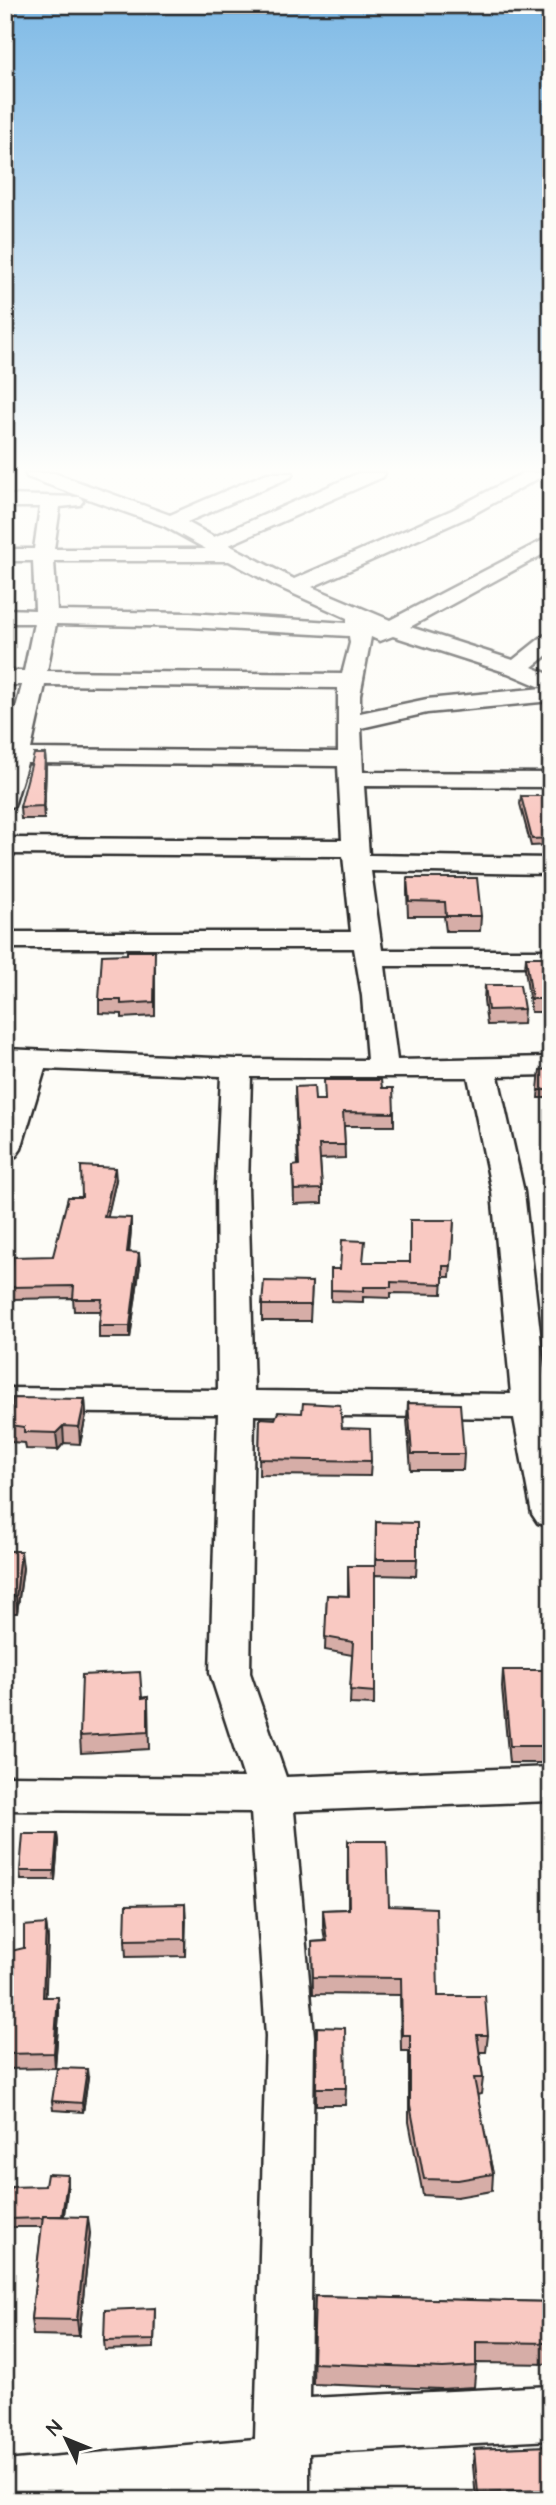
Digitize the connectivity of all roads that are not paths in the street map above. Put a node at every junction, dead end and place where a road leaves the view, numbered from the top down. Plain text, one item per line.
1 (45, 590) edge
2 (298, 590) edge
3 (462, 590) edge
4 (5, 616) edge
5 (46, 617) junction
6 (391, 628) junction
7 (359, 629) junction
8 (551, 640) edge
9 (516, 668) junction
10 (5, 678) edge
11 (35, 678) junction
12 (350, 681) junction
13 (551, 683) edge
14 (551, 694) edge
15 (349, 723) junction
16 (12, 756) edge
17 (350, 769) junction
18 (551, 780) edge
19 (5, 801) edge
20 (5, 846) edge
21 (357, 855) junction
22 (551, 866) edge
23 (5, 940) edge
24 (368, 949) junction
25 (551, 958) edge
26 (19, 1058) edge
27 (551, 1066) edge
28 (236, 1068) junction
29 (383, 1068) junction
30 (481, 1069) junction
31 (5, 1149) edge
32 (5, 1400) edge
33 (236, 1402) junction
34 (540, 1406) edge
35 (551, 1514) edge
36 (551, 1784) edge
37 (5, 1793) edge
38 (271, 1795) junction
39 (551, 2413) edge
40 (281, 2463) edge
41 (5, 2489) edge

1 - 5 street
2 - 7 street
3 - 6 street
4 - 5 street
5 - 7 street
5 - 11 street
6 - 7 street
6 - 9 street
7 - 12 street
8 - 9 street
9 - 13 street
10 - 11 street
11 - 12 street
11 - 16 street
12 - 15 street
14 - 15 street
15 - 17 street
16 - 17 street
16 - 19 street
17 - 18 street
17 - 21 street
20 - 21 street
21 - 22 street
21 - 24 street
23 - 24 street
24 - 25 street
24 - 29 street
26 - 28 street
26 - 31 street
27 - 30 street
28 - 29 street
28 - 33 street
29 - 30 street
30 - 34 street
32 - 33 street
33 - 34 street
33 - 38 street
34 - 35 street
36 - 38 street
37 - 38 street
38 - 40 street
39 - 40 street
40 - 41 street

